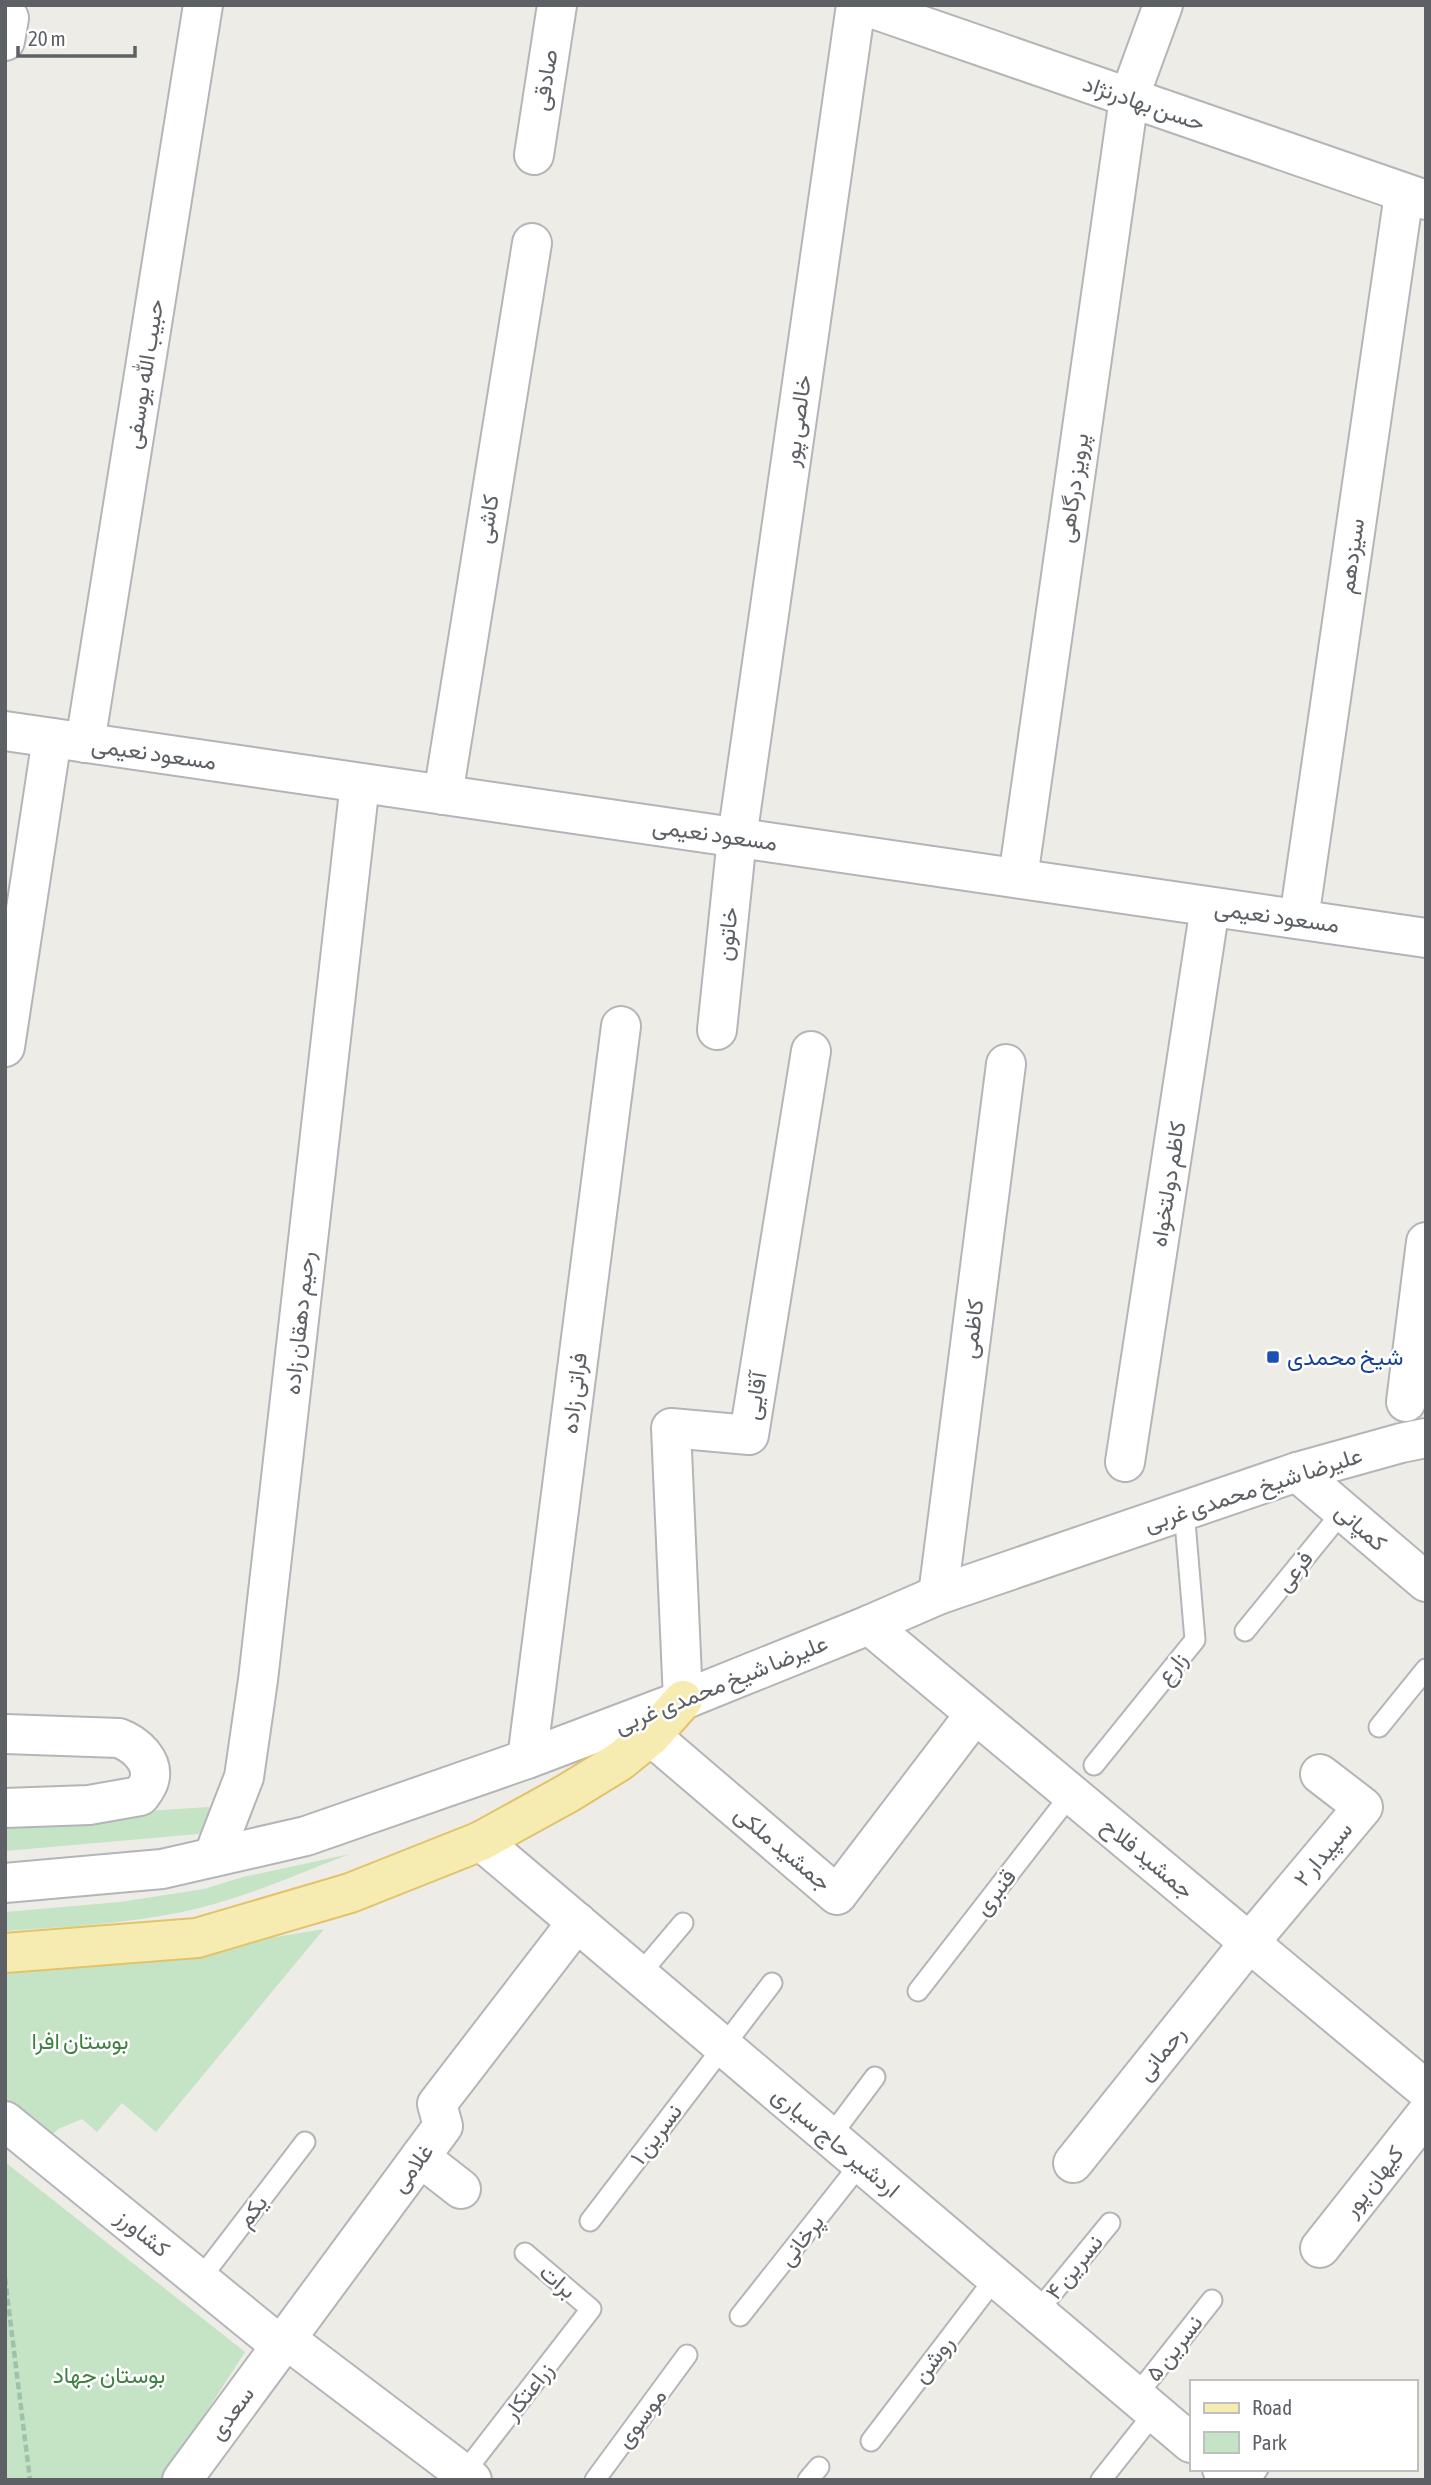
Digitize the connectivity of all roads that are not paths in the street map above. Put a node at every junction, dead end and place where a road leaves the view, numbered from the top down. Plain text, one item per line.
1 (203, 5) edge
2 (557, 5) edge
3 (859, 5) edge
4 (1163, 5) edge
5 (1129, 98) junction
6 (534, 155) dead end
7 (1415, 197) edge
8 (533, 243) dead end
9 (5, 731) edge
10 (68, 741) junction
11 (360, 783) junction
12 (443, 795) junction
13 (737, 838) junction
14 (1018, 878) junction
15 (1210, 906) junction
16 (1299, 919) junction
17 (1426, 938) edge
18 (621, 1026) dead end
19 (717, 1030) dead end
20 (5, 1047) edge
21 (811, 1051) dead end
22 (1006, 1064) dead end
23 (1426, 1242) edge
24 (1405, 1402) dead end
25 (1426, 1438) edge
26 (1125, 1462) dead end
27 (1297, 1472) junction
28 (1184, 1510) junction
29 (1343, 1511) junction
30 (1426, 1582) edge
31 (938, 1595) junction
32 (869, 1625) junction
33 (1245, 1631) dead end
34 (1426, 1669) edge
35 (683, 1700) junction
36 (975, 1714) junction
37 (1379, 1727) dead end
38 (5, 1734) edge
39 (651, 1736) junction
40 (527, 1759) junction
41 (1320, 1774) dead end
42 (1083, 1780) junction
43 (5, 1808) edge
44 (481, 1841) junction
45 (213, 1857) junction
46 (5, 1884) edge
47 (577, 1922) junction
48 (683, 1923) dead end
49 (1249, 1943) junction
50 (5, 1953) edge
51 (639, 1975) junction
52 (772, 1983) dead end
53 (918, 1991) dead end
54 (723, 2046) junction
55 (875, 2077) dead end
56 (1426, 2090) edge
57 (1426, 2114) edge
58 (5, 2121) edge
59 (830, 2137) junction
60 (305, 2142) dead end
61 (420, 2157) junction
62 (861, 2163) junction
63 (1073, 2163) dead end
64 (461, 2189) dead end
65 (590, 2221) dead end
66 (1110, 2223) dead end
67 (1320, 2248) dead end
68 (525, 2253) dead end
69 (996, 2277) junction
70 (200, 2279) junction
71 (1212, 2300) dead end
72 (591, 2309) joint
73 (1037, 2312) junction
74 (740, 2316) dead end
75 (283, 2342) junction
76 (687, 2356) dead end
77 (1146, 2404) junction
78 (871, 2441) dead end
79 (1190, 2442) edge
80 (468, 2477) edge
81 (182, 2480) edge
82 (595, 2480) edge
83 (1101, 2480) edge

1 - 10 street, حبیب الله یوسفی
2 - 6 street, صادقی
3 - 5 street, حسن بهادرنژاد
3 - 13 street, خالصی پور
4 - 5 street, پرویز درگاهی
5 - 7 street, حسن بهادرنژاد
5 - 14 street, پرویز درگاهی
7 - 16 street, سیزدهم
8 - 12 street, کاشی
9 - 10 street, مسعود نعیمی
10 - 11 street, مسعود نعیمی
10 - 20 street, حبیب الله یوسفی
11 - 12 street, مسعود نعیمی
11 - 45 street, رحیم دهقان زاده
12 - 13 street, مسعود نعیمی
13 - 14 street, مسعود نعیمی
13 - 19 street, خاتون
14 - 15 street, مسعود نعیمی
15 - 16 street, مسعود نعیمی
15 - 26 street, کاظم دولتخواه
16 - 17 street, مسعود نعیمی
18 - 40 street, فراتی زاده
21 - 35 street, آقایی
22 - 31 street, کاظمی
23 - 24 street
25 - 27 street, علیرضا شیخ محمدی غربی
27 - 28 street, علیرضا شیخ محمدی غربی
27 - 29 street, کمپانی
28 - 31 street, علیرضا شیخ محمدی غربی
28 - 42 lane, زارع
29 - 30 street, کمپانی
29 - 33 lane, فرعی
31 - 32 street, علیرضا شیخ محمدی غربی
32 - 35 street, علیرضا شیخ محمدی غربی
32 - 36 street, جمشید فلاح
34 - 37 lane
35 - 39 main road
35 - 40 street, علیرضا شیخ محمدی غربی
36 - 39 street, جمشید ملکی
36 - 42 street, جمشید فلاح
38 - 43 street
39 - 44 main road
40 - 45 street, علیرضا شیخ محمدی غربی
41 - 49 street, سپیدار ۲
42 - 49 street, جمشید فلاح
42 - 53 lane, قنبری
44 - 47 street, اردشیر حاج سیاری
44 - 50 main road
45 - 46 street, علیرضا شیخ محمدی غربی
47 - 51 street, اردشیر حاج سیاری
47 - 61 street, غلامی
48 - 51 lane
49 - 56 street, جمشید فلاح
49 - 63 street, رحمانی
51 - 54 street, اردشیر حاج سیاری
52 - 54 lane, نسرین ۱
54 - 59 street, اردشیر حاج سیاری
54 - 65 lane, نسرین ۱
55 - 59 lane
57 - 67 street, کیهان پور
58 - 70 street, کشاورز
59 - 62 street, اردشیر حاج سیاری
60 - 70 lane, یکم
61 - 64 street
61 - 75 street, غلامی
62 - 69 street, اردشیر حاج سیاری
62 - 74 lane, پرخانی
66 - 73 lane, نسرین ۴
68 - 72 lane, برات
69 - 73 street, اردشیر حاج سیاری
69 - 78 lane, روشن
70 - 75 street, کشاورز
71 - 77 lane, نسرین ۵
72 - 80 lane, زراعتکار
73 - 77 street, اردشیر حاج سیاری
75 - 80 street, کشاورز
75 - 81 street, سعدی
76 - 82 lane, موسوی
77 - 79 street, اردشیر حاج سیاری
77 - 83 lane, نسرین ۵

